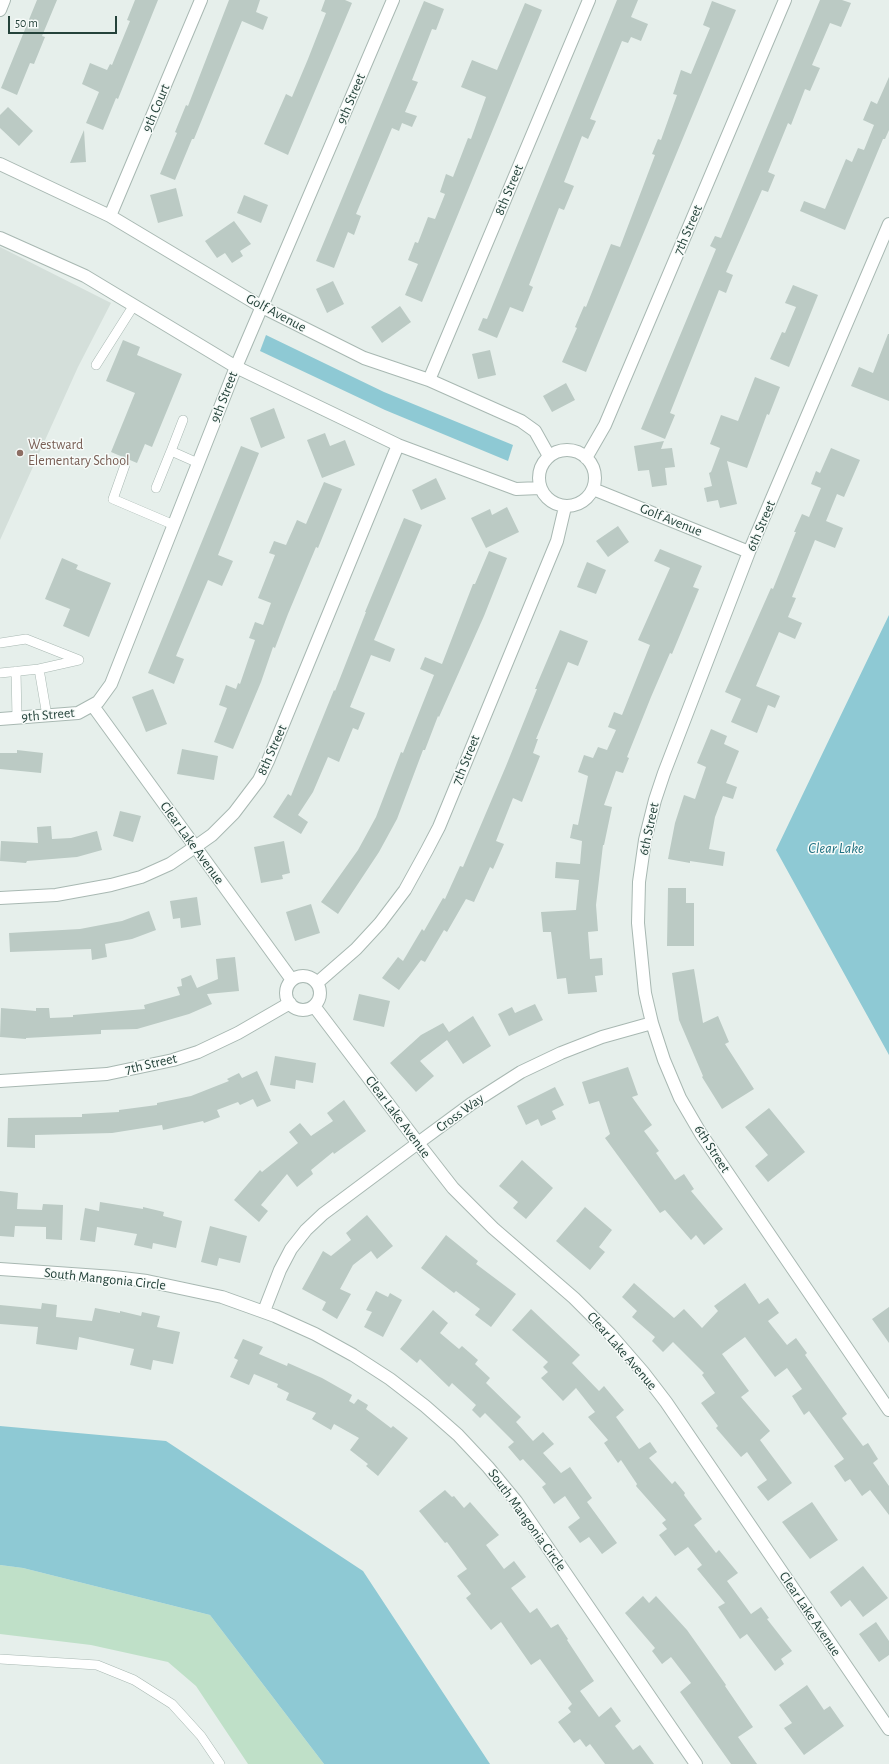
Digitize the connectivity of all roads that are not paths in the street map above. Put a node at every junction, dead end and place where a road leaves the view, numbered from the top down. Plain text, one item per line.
1 (4, 0) edge
2 (201, 0) edge
3 (393, 0) edge
4 (589, 0) edge
5 (785, 0) edge
6 (0, 10) edge
7 (0, 164) edge
8 (110, 216) junction
9 (889, 224) edge
10 (0, 238) edge
11 (134, 305) junction
12 (262, 308) junction
13 (96, 366) dead end
14 (236, 367) junction
15 (429, 380) junction
16 (183, 420) dead end
17 (398, 445) junction
18 (171, 452) junction
19 (549, 456) junction
20 (586, 458) junction
21 (198, 463) junction
22 (125, 465) dead end
23 (156, 488) dead end
24 (540, 488) junction
25 (593, 489) junction
26 (565, 507) junction
27 (174, 525) junction
28 (749, 552) junction
29 (0, 643) edge
30 (39, 668) junction
31 (16, 671) junction
32 (0, 673) edge
33 (93, 706) junction
34 (47, 716) junction
35 (17, 718) junction
36 (0, 719) edge
37 (195, 847) junction
38 (0, 898) edge
39 (292, 980) junction
40 (317, 982) junction
41 (290, 1003) junction
42 (314, 1006) junction
43 (652, 1023) junction
44 (0, 1080) edge
45 (418, 1143) junction
46 (0, 1269) edge
47 (264, 1311) junction
48 (889, 1410) edge
49 (0, 1659) edge
50 (889, 1729) edge
51 (220, 1764) edge
52 (696, 1764) edge

1 - 6 street
2 - 8 street, 9th Court
3 - 12 street, 9th Street
4 - 15 street, 8th Street
5 - 20 street, 7th Street
7 - 8 street, Golf Avenue
8 - 12 street, Golf Avenue
9 - 28 street, 6th Street
10 - 11 street
11 - 13 lane
11 - 14 street
12 - 14 street, 9th Street
12 - 15 street, Golf Avenue
14 - 17 street
14 - 21 street, 9th Street
15 - 19 street, Golf Avenue
16 - 18 lane
17 - 24 street
17 - 37 street, 8th Street
18 - 21 lane
18 - 23 lane
19 - 20 street
19 - 24 street
20 - 25 street
21 - 27 street, 9th Street
22 - 27 lane
24 - 26 street
25 - 26 street
25 - 28 street, Golf Avenue
26 - 40 street, 7th Street
27 - 33 street, 9th Street
28 - 43 street, 6th Street
29 - 30 lane
30 - 31 lane
30 - 34 lane
31 - 32 lane
31 - 35 lane
33 - 34 street, 9th Street
33 - 37 street, Clear Lake Avenue
34 - 35 street, 9th Street
35 - 36 street, 9th Street
37 - 38 street, 8th Street
37 - 39 street, Clear Lake Avenue
39 - 40 street
39 - 41 street
40 - 42 street
41 - 42 street
41 - 44 street, 7th Street
42 - 45 street, Clear Lake Avenue
43 - 45 street, Cross Way
43 - 48 street, 6th Street
45 - 47 street, Cross Way
45 - 50 street, Clear Lake Avenue
46 - 47 street, South Mangonia Circle
47 - 52 street, South Mangonia Circle
49 - 51 lane

